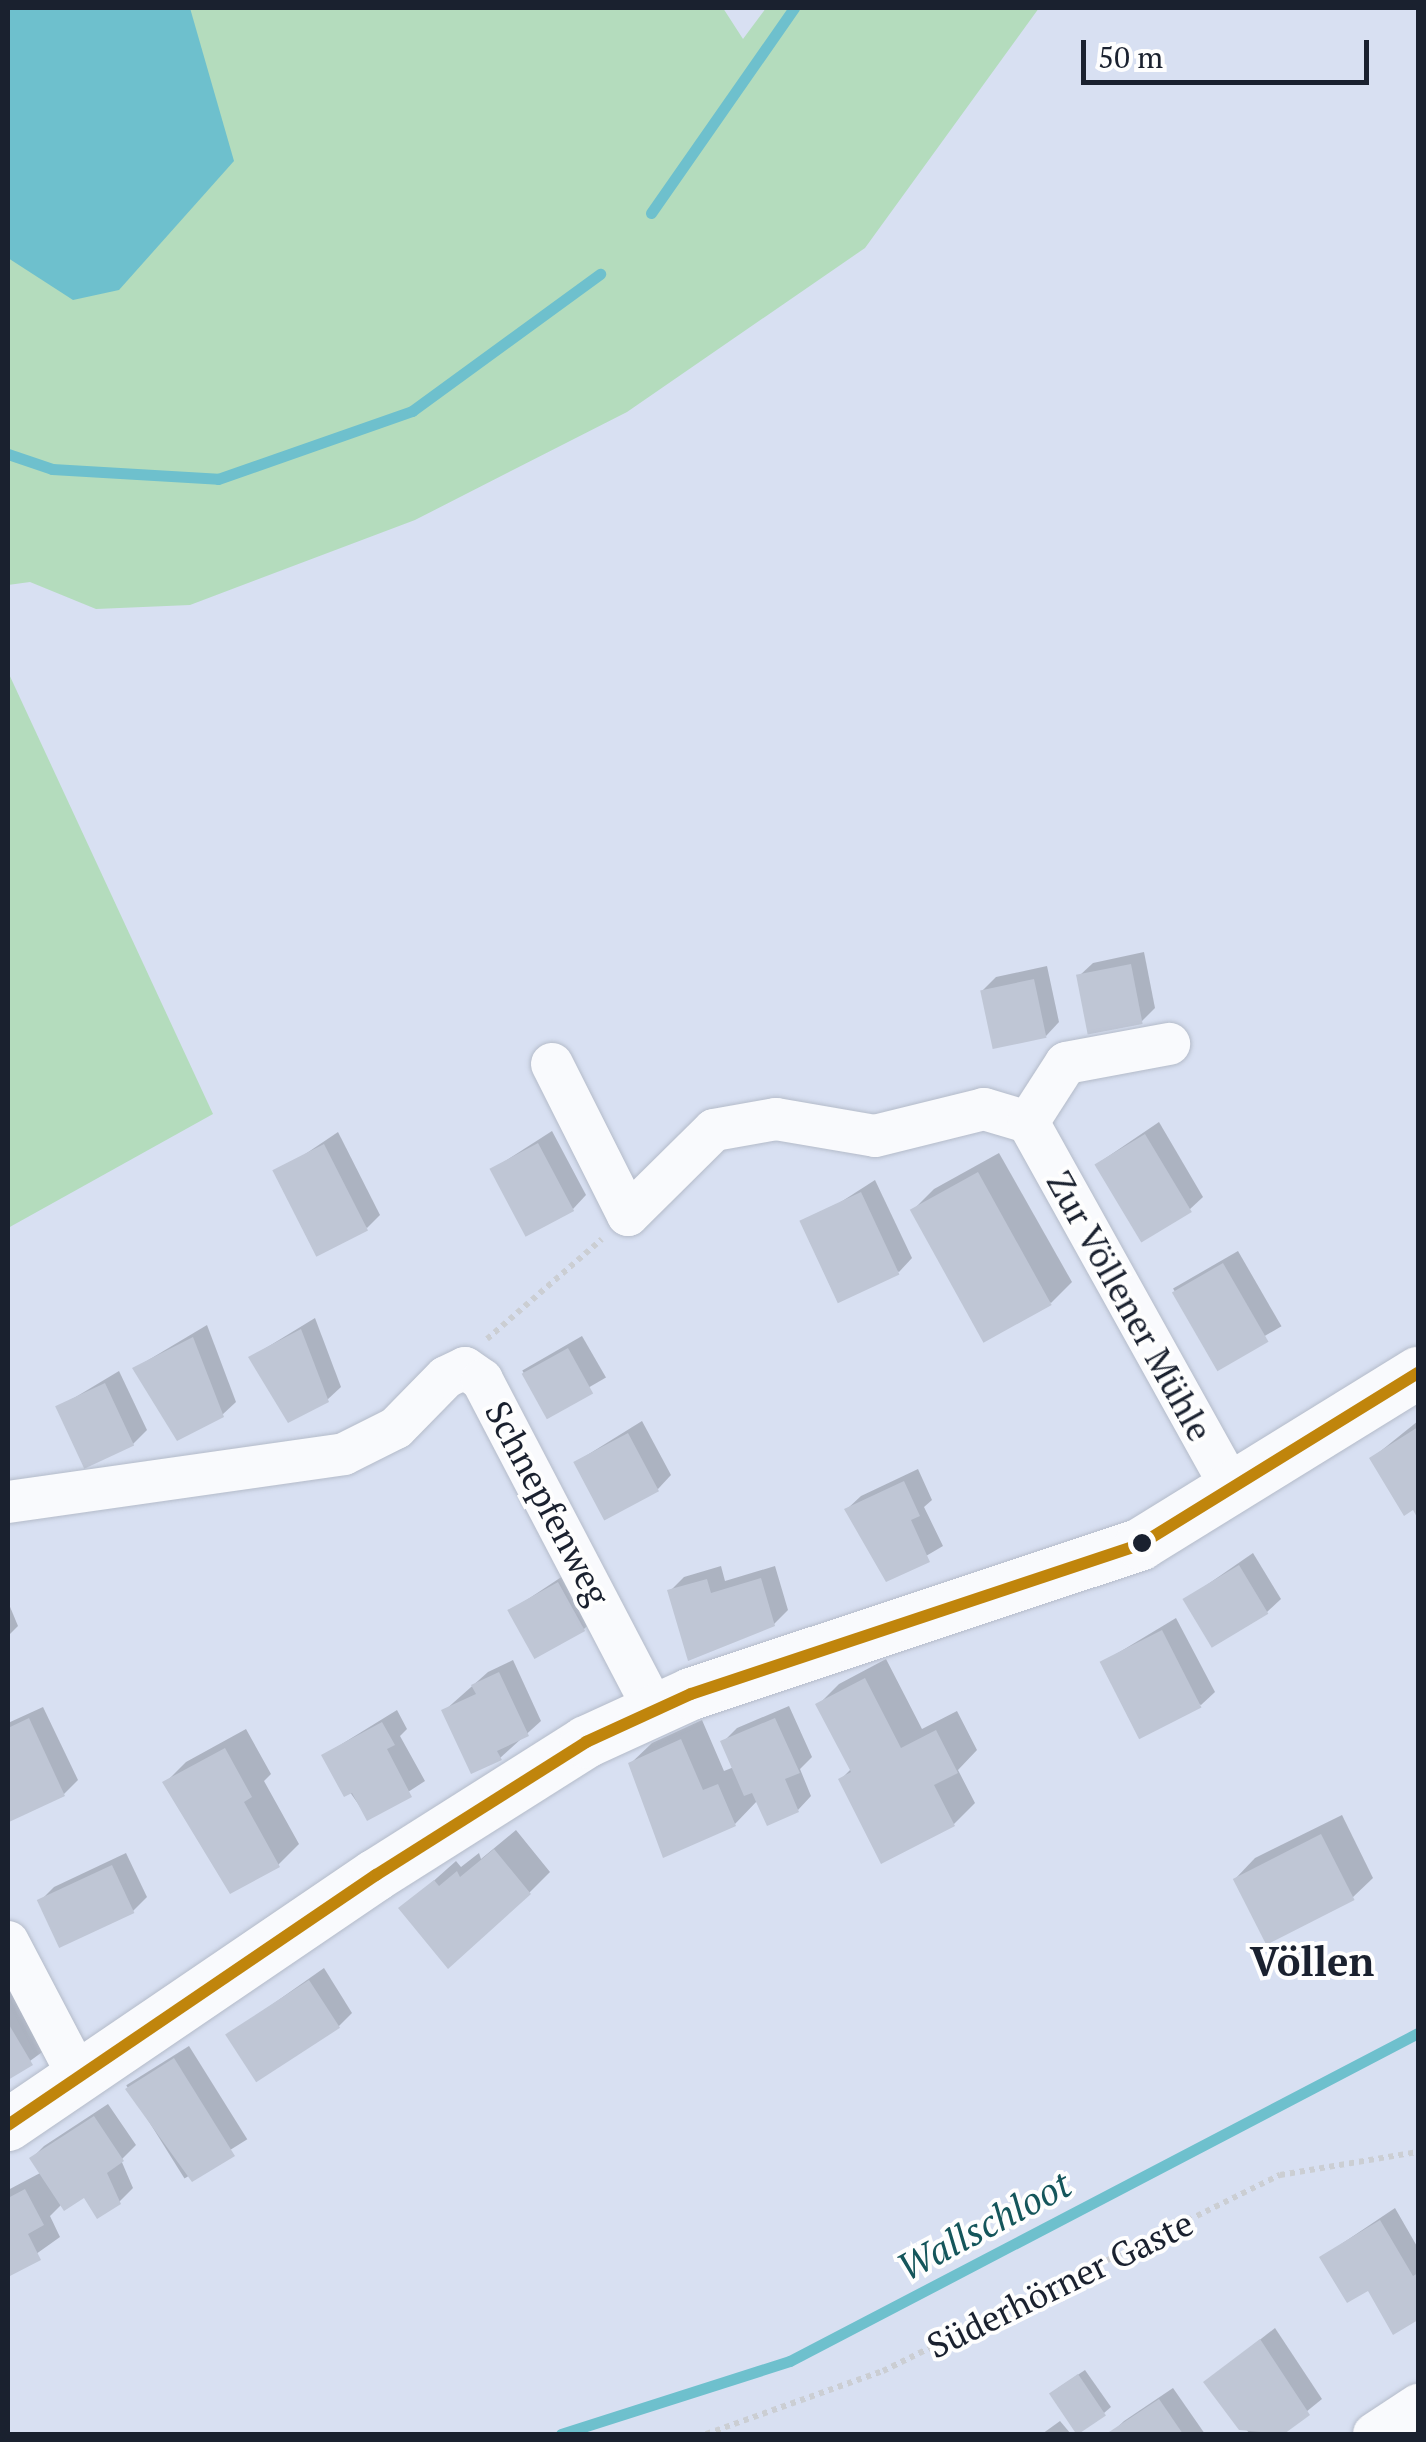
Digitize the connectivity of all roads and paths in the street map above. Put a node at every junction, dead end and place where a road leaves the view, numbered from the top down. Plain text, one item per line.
1 (1169, 1044) dead end
2 (552, 1064) dead end
3 (1028, 1122) junction
4 (628, 1215) junction
5 (465, 1368) junction
6 (1418, 1373) edge
7 (1232, 1489) junction
8 (8, 1502) edge
9 (654, 1710) junction
10 (8, 1942) edge
11 (79, 2077) junction
12 (8, 2125) edge
13 (1418, 2152) edge
14 (1418, 2405) edge
15 (706, 2434) edge
16 (1374, 2434) edge

1 - 3 street
2 - 4 street
3 - 4 street
3 - 7 street, Zur Völlener Mühle
4 - 5 path
5 - 8 street, Schnepfenweg
5 - 9 street, Schnepfenweg
6 - 7 street
7 - 9 street
9 - 11 street
10 - 11 street
11 - 12 street
13 - 15 path, Süderhörner Gaste
14 - 16 street

